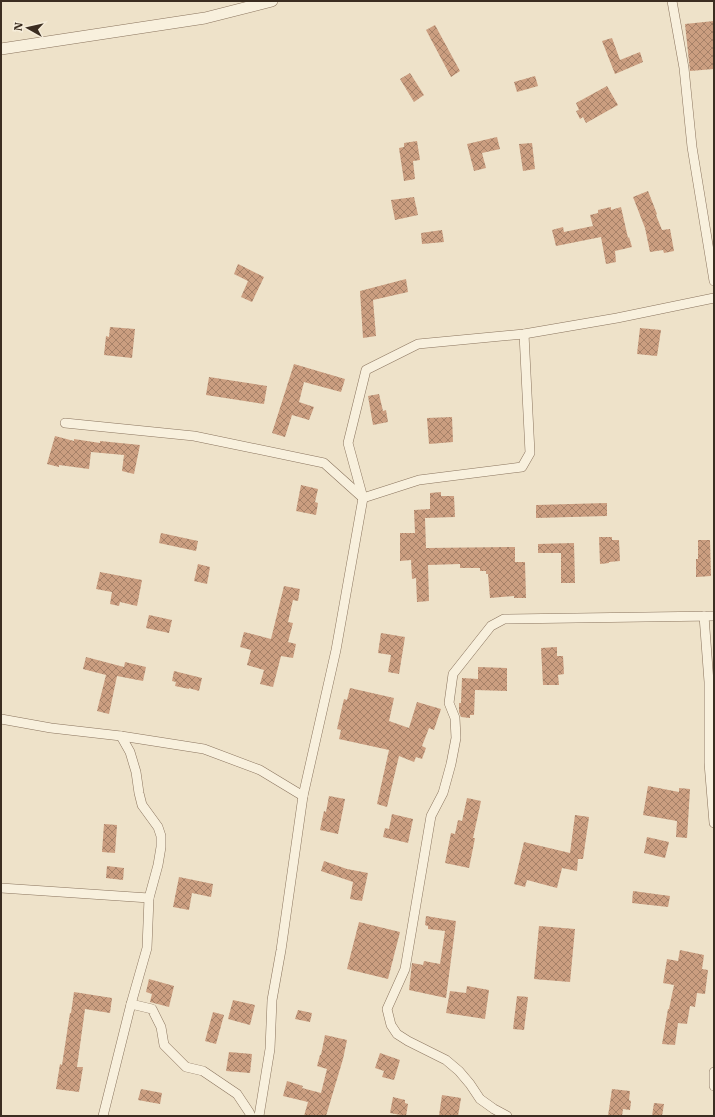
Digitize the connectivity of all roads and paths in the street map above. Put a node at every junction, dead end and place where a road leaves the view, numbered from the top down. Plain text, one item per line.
1 (272, 1) edge
2 (672, 1) edge
3 (1, 49) edge
4 (714, 281) edge
5 (714, 298) edge
6 (524, 334) junction
7 (65, 423) dead end
8 (363, 498) junction
9 (704, 616) junction
10 (714, 616) edge
11 (1, 719) edge
12 (121, 736) junction
13 (303, 796) junction
14 (714, 823) edge
15 (1, 888) edge
16 (149, 898) junction
17 (131, 1004) junction
18 (714, 1072) edge
19 (714, 1086) edge
20 (103, 1116) edge
21 (251, 1116) edge
22 (259, 1116) edge
23 (507, 1116) edge

1 - 3 street
2 - 4 street
5 - 6 street
6 - 8 street
6 - 8 street
7 - 8 street
8 - 13 street
9 - 10 street
9 - 14 street
9 - 23 street
11 - 12 street
12 - 13 street
12 - 16 street
13 - 22 street
15 - 16 street
16 - 17 street
17 - 20 street
17 - 21 street
18 - 19 street

